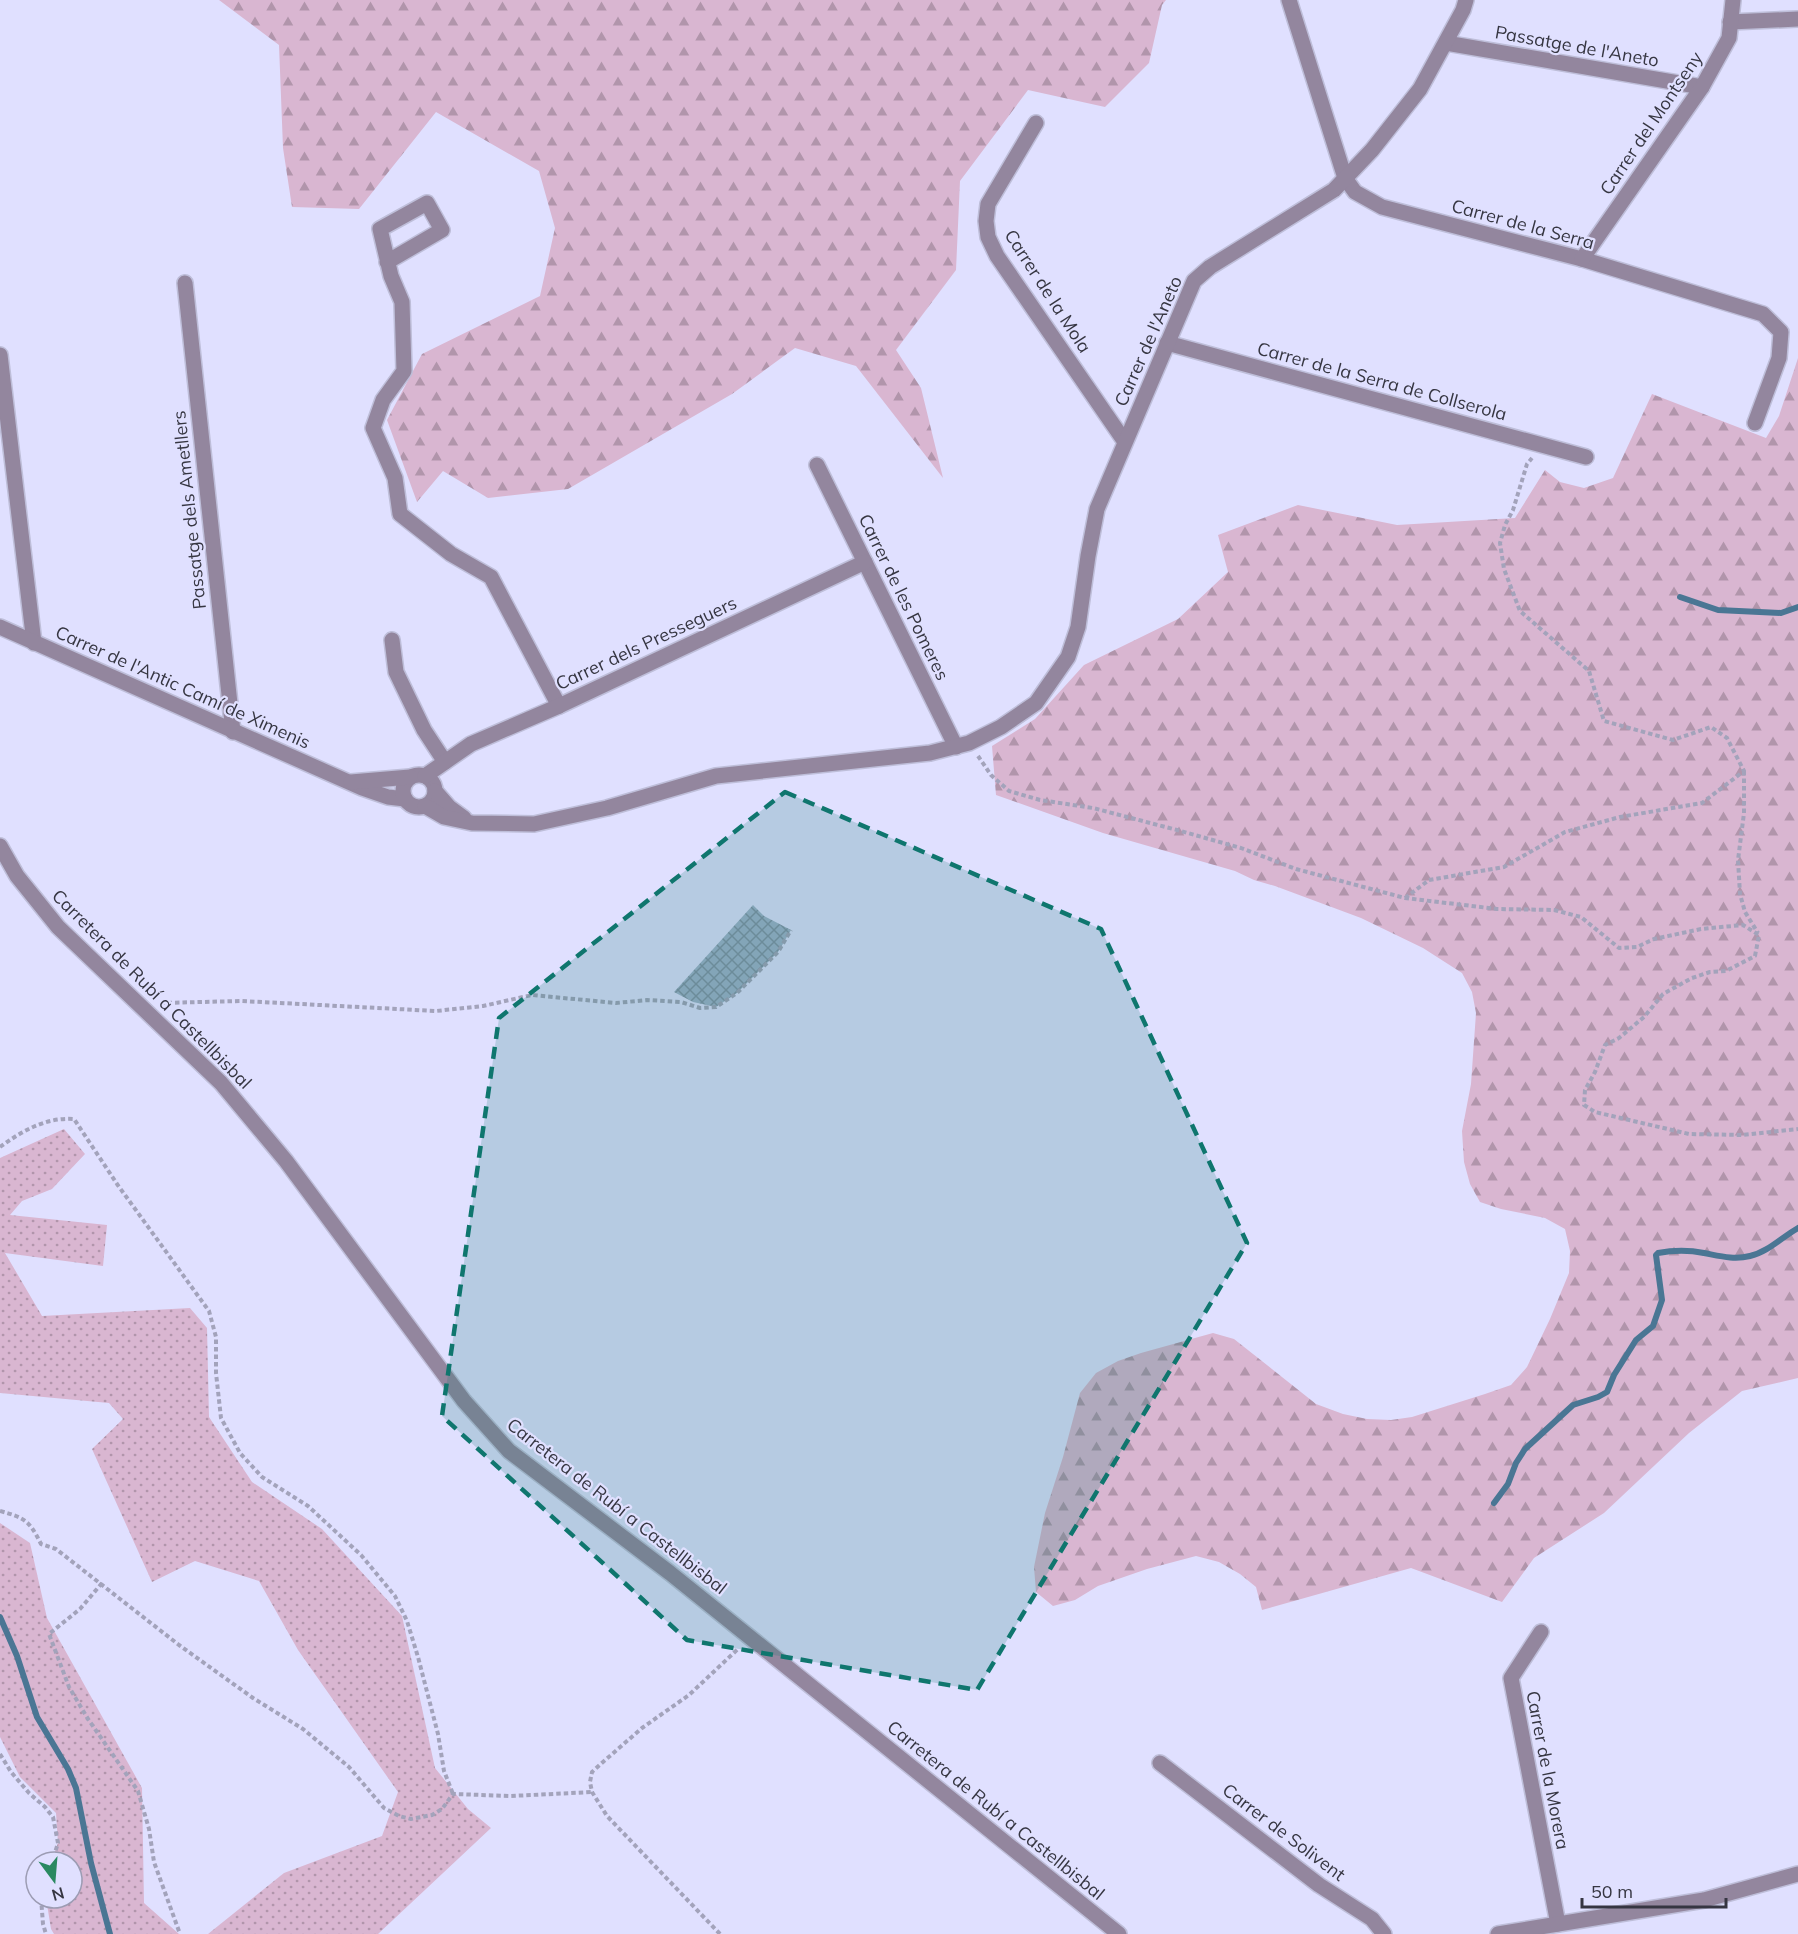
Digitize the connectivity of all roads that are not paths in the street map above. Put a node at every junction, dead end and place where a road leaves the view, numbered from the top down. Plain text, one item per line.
1 (1289, 0) edge
2 (1466, 0) edge
3 (1733, 0) edge
4 (1798, 19) edge
5 (1730, 22) junction
6 (1446, 43) junction
7 (1702, 87) junction
8 (1036, 123) dead end
9 (1346, 178) junction
10 (1582, 259) junction
11 (387, 262) dead end
12 (185, 283) dead end
13 (1167, 343) junction
14 (0, 355) edge
15 (1755, 423) dead end
16 (1125, 441) junction
17 (1586, 457) dead end
18 (818, 465) dead end
19 (865, 562) junction
20 (0, 627) edge
21 (392, 640) dead end
22 (34, 643) junction
23 (559, 706) junction
24 (232, 732) junction
25 (962, 745) junction
26 (445, 762) junction
27 (351, 782) junction
28 (426, 783) junction
29 (405, 800) junction
30 (425, 806) junction
31 (472, 823) junction
32 (0, 846) edge
33 (1541, 1632) dead end
34 (1160, 1762) dead end
35 (1798, 1875) edge
36 (1558, 1924) junction
37 (1119, 1934) edge
38 (1384, 1934) edge
39 (1498, 1934) edge

1 - 9 street, Carrer de la Serra
2 - 6 street, Carrer de l'Aneto
3 - 5 street, Carrer del Montseny
4 - 5 street
5 - 7 street, Carrer del Montseny
6 - 7 street, Passatge de l'Aneto
6 - 9 street, Carrer de l'Aneto
7 - 10 street, Carrer del Montseny
8 - 16 street, Carrer de la Mola
9 - 10 street, Carrer de la Serra
9 - 13 street, Carrer de l'Aneto
10 - 15 street, Carrer de la Serra
11 - 23 street
12 - 24 street, Passatge dels Ametllers
13 - 16 street, Carrer de l'Aneto
13 - 17 street, Carrer de la Serra de Collserola
14 - 22 street
16 - 25 street, Carrer de l'Aneto
18 - 19 street, Carrer de les Pomeres
19 - 23 street, Carrer dels Presseguers
19 - 25 street, Carrer de les Pomeres
20 - 22 street, Carrer de l'Antic Camí de Ximenis
21 - 26 street
22 - 24 street, Carrer de l'Antic Camí de Ximenis
23 - 26 street, Carrer dels Presseguers
24 - 27 street, Carrer de l'Antic Camí de Ximenis
25 - 31 street
26 - 28 street
27 - 28 street, Carrer de l'Antic Camí de Ximenis
27 - 29 street, Carrer de l'Antic Camí de Ximenis
28 - 29 street
28 - 30 street
28 - 31 street
29 - 30 street
30 - 31 street
32 - 37 street, Carretera de Rubí a Castellbisbal
33 - 36 street, Carrer de la Morera
34 - 38 street, Carrer de Solivent
35 - 36 street
36 - 39 street

